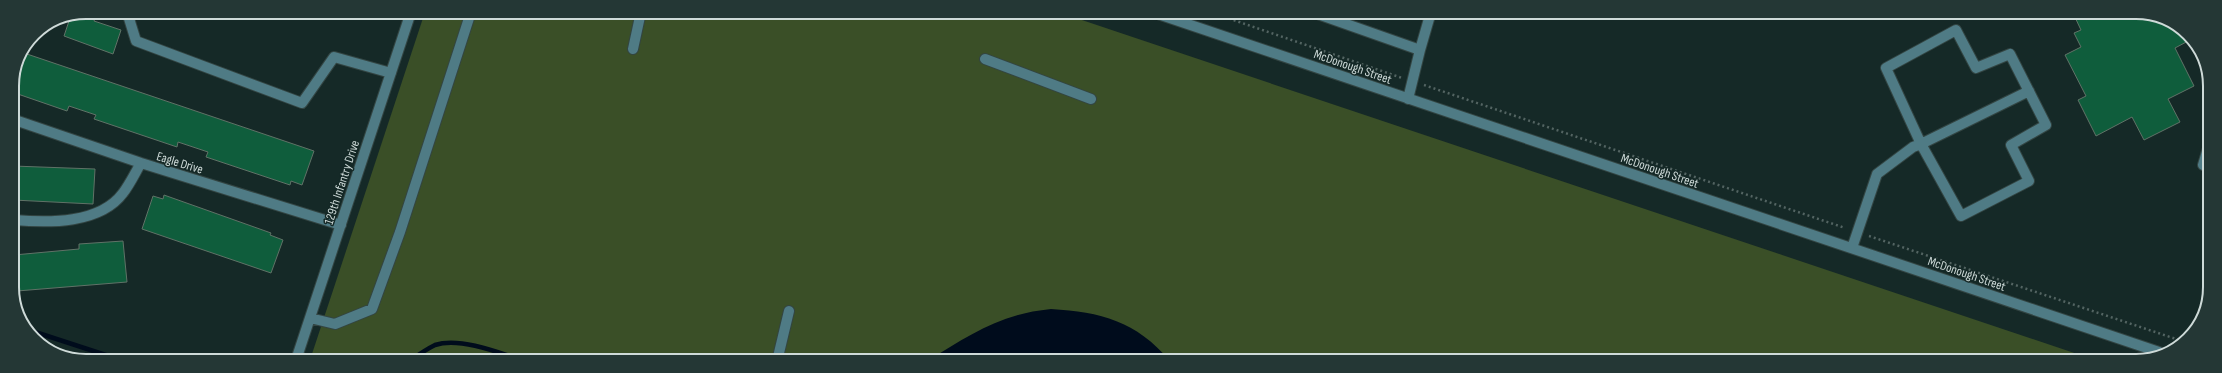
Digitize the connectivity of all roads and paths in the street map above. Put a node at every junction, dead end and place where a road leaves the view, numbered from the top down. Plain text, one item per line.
1 (129, 19) edge
2 (409, 19) edge
3 (469, 19) edge
4 (640, 19) edge
5 (1173, 19) edge
6 (1230, 19) edge
7 (1332, 19) edge
8 (1429, 19) edge
9 (633, 49) dead end
10 (1420, 50) junction
11 (985, 59) dead end
12 (391, 73) junction
13 (1412, 81) junction
14 (2029, 91) junction
15 (1090, 99) dead end
16 (1408, 99) junction
17 (19, 121) edge
18 (1921, 144) junction
19 (140, 163) junction
20 (19, 221) edge
21 (341, 225) junction
22 (1858, 232) junction
23 (1852, 248) junction
24 (789, 311) dead end
25 (310, 318) junction
26 (2177, 339) edge
27 (2156, 351) edge
28 (298, 354) edge
29 (779, 354) edge

1 - 12 street
2 - 12 street, 129th Infantry Drive
3 - 25 street
4 - 9 street
5 - 16 street, McDonough Street
6 - 13 path
7 - 10 street
8 - 10 street
10 - 13 street
11 - 15 street
12 - 21 street, 129th Infantry Drive
13 - 16 street
13 - 22 path
14 - 18 street
14 - 18 street
14 - 18 street
16 - 23 street, McDonough Street
17 - 19 street, Eagle Drive
18 - 22 street
19 - 20 street
19 - 21 street, Eagle Drive
21 - 25 street, 129th Infantry Drive
22 - 23 street
22 - 26 path
23 - 27 street, McDonough Street
24 - 29 street
25 - 28 street, 129th Infantry Drive

